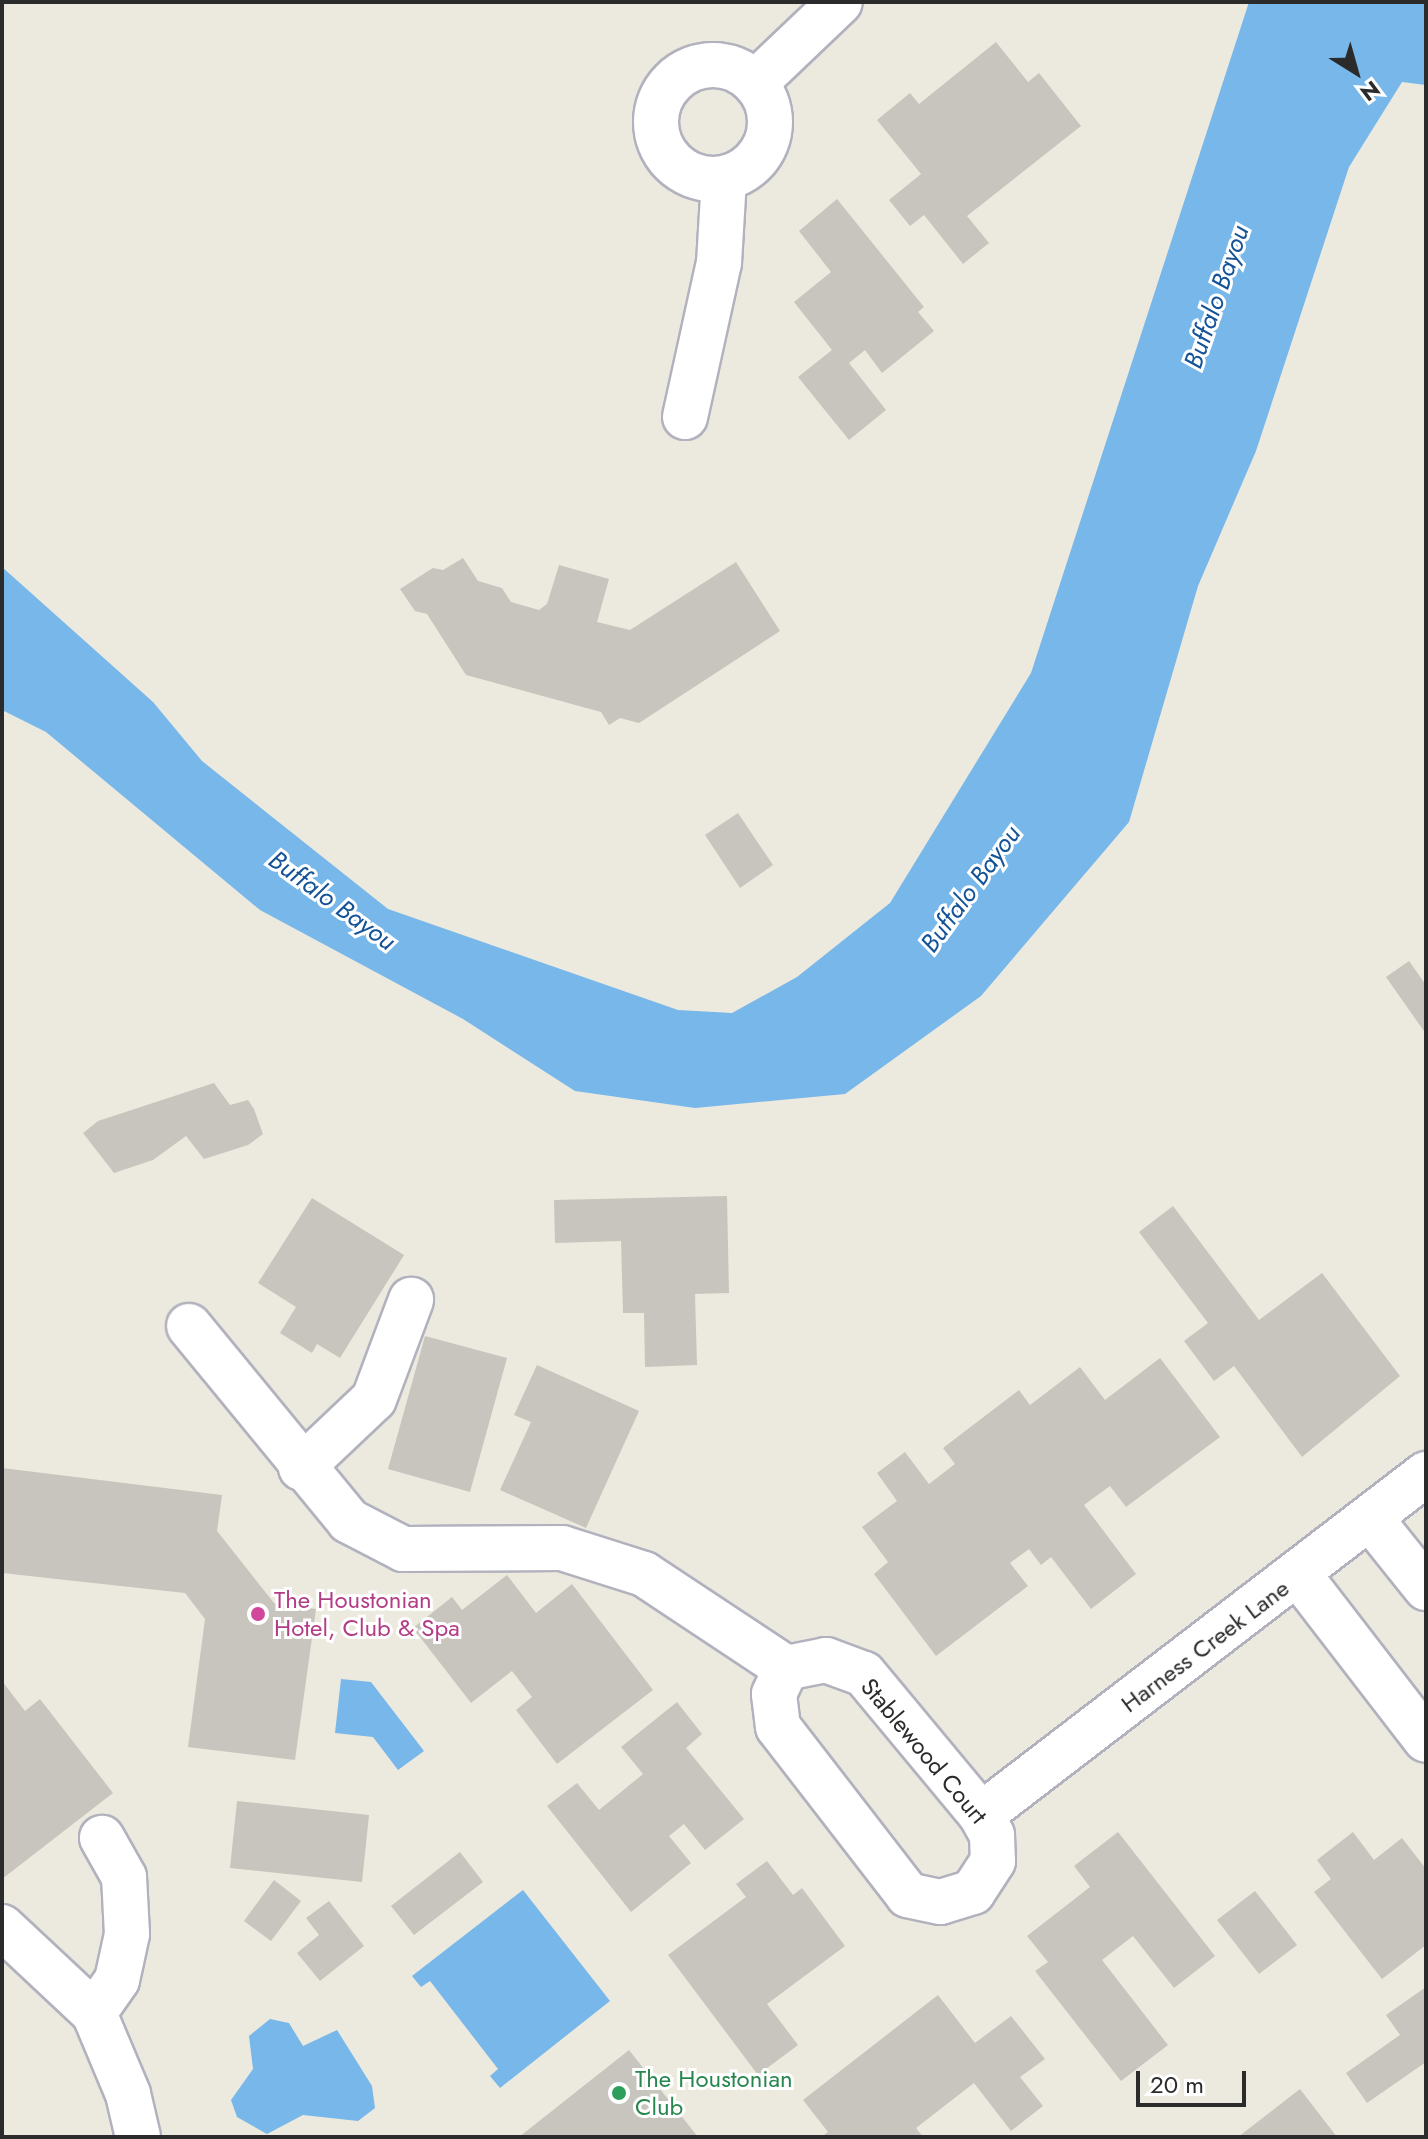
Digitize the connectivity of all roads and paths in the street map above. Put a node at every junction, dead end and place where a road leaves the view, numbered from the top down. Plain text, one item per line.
1 (840, 2) edge
2 (755, 83) junction
3 (724, 179) junction
4 (685, 417) dead end
5 (411, 1300) dead end
6 (189, 1326) dead end
7 (301, 1468) junction
8 (1426, 1474) edge
9 (1370, 1518) junction
10 (1299, 1575) junction
11 (1426, 1588) edge
12 (786, 1668) junction
13 (1426, 1740) edge
14 (981, 1815) junction
15 (102, 1838) dead end
16 (2, 1927) edge
17 (94, 2013) junction
18 (138, 2137) edge

1 - 2 street
2 - 3 street
2 - 3 street
3 - 4 street
5 - 7 street
6 - 7 street
7 - 12 street
8 - 9 street, Harness Creek Lane
9 - 10 street, Harness Creek Lane
9 - 11 street
10 - 13 street
10 - 14 street, Harness Creek Lane
12 - 14 street, Stablewood Court
12 - 14 street, Stablewood Court
15 - 17 street
16 - 17 street
17 - 18 street

